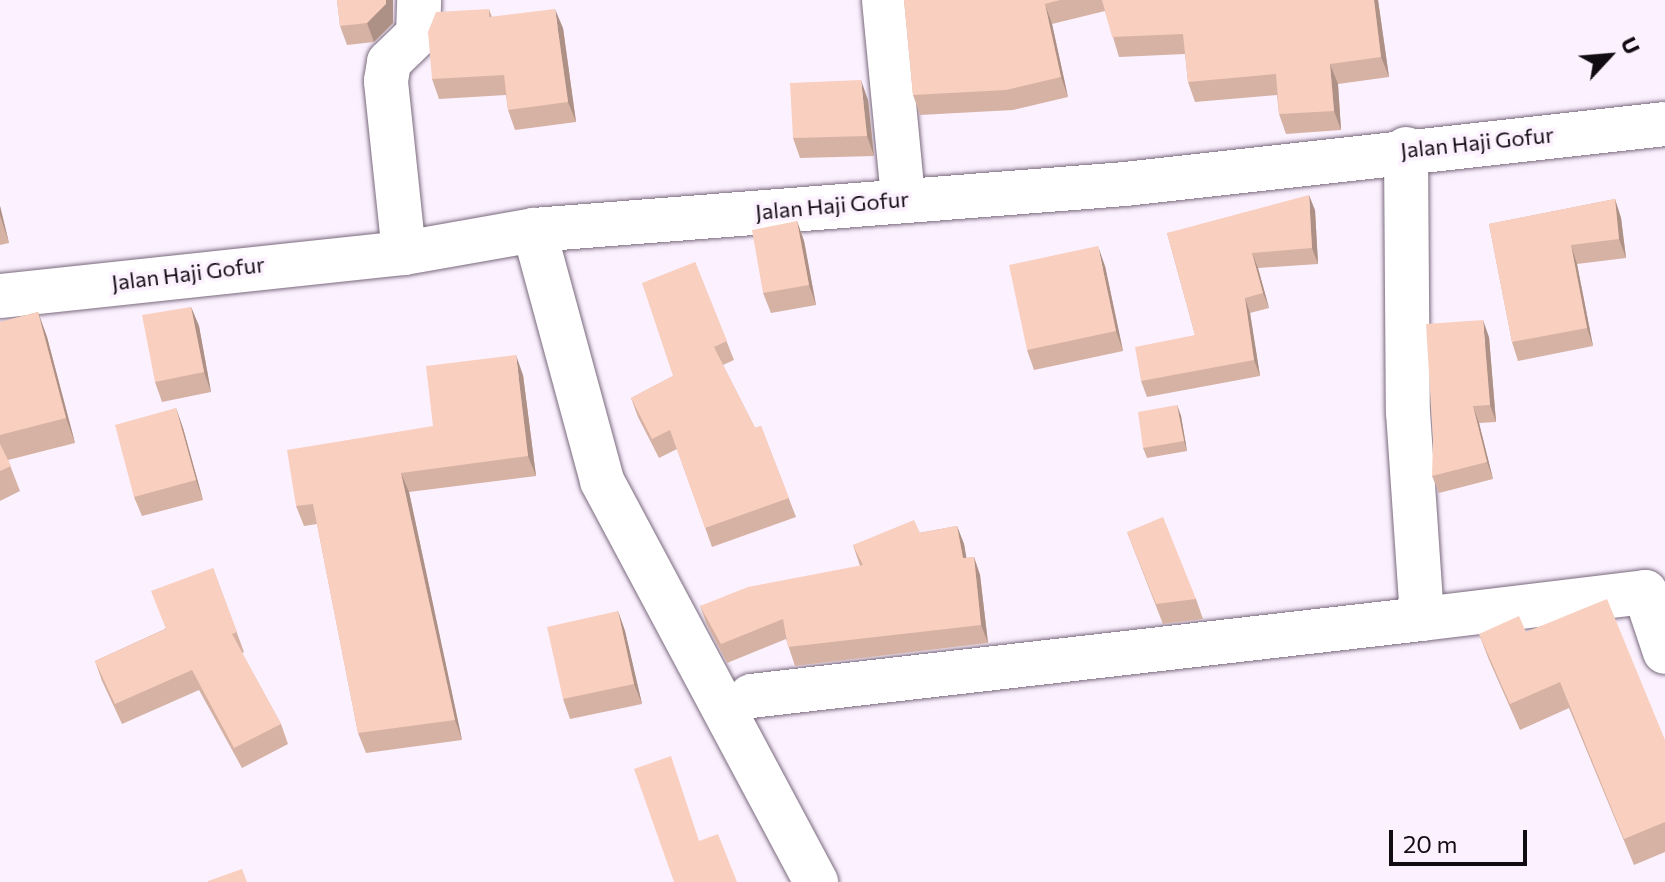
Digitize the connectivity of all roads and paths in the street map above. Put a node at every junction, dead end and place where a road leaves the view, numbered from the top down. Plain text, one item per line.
1 (419, 0) edge
2 (884, 0) edge
3 (1665, 124) edge
4 (1406, 149) junction
5 (903, 199) junction
6 (534, 230) junction
7 (404, 253) junction
8 (0, 296) edge
9 (1422, 619) junction
10 (1665, 652) edge
11 (751, 696) dead end
12 (816, 882) edge

1 - 7 street
2 - 5 street
3 - 4 street, Jalan Haji Gofur
4 - 5 street, Jalan Haji Gofur
4 - 9 street
5 - 6 street, Jalan Haji Gofur
6 - 7 street, Jalan Haji Gofur
6 - 12 street
7 - 8 street, Jalan Haji Gofur
9 - 10 street
9 - 11 street

